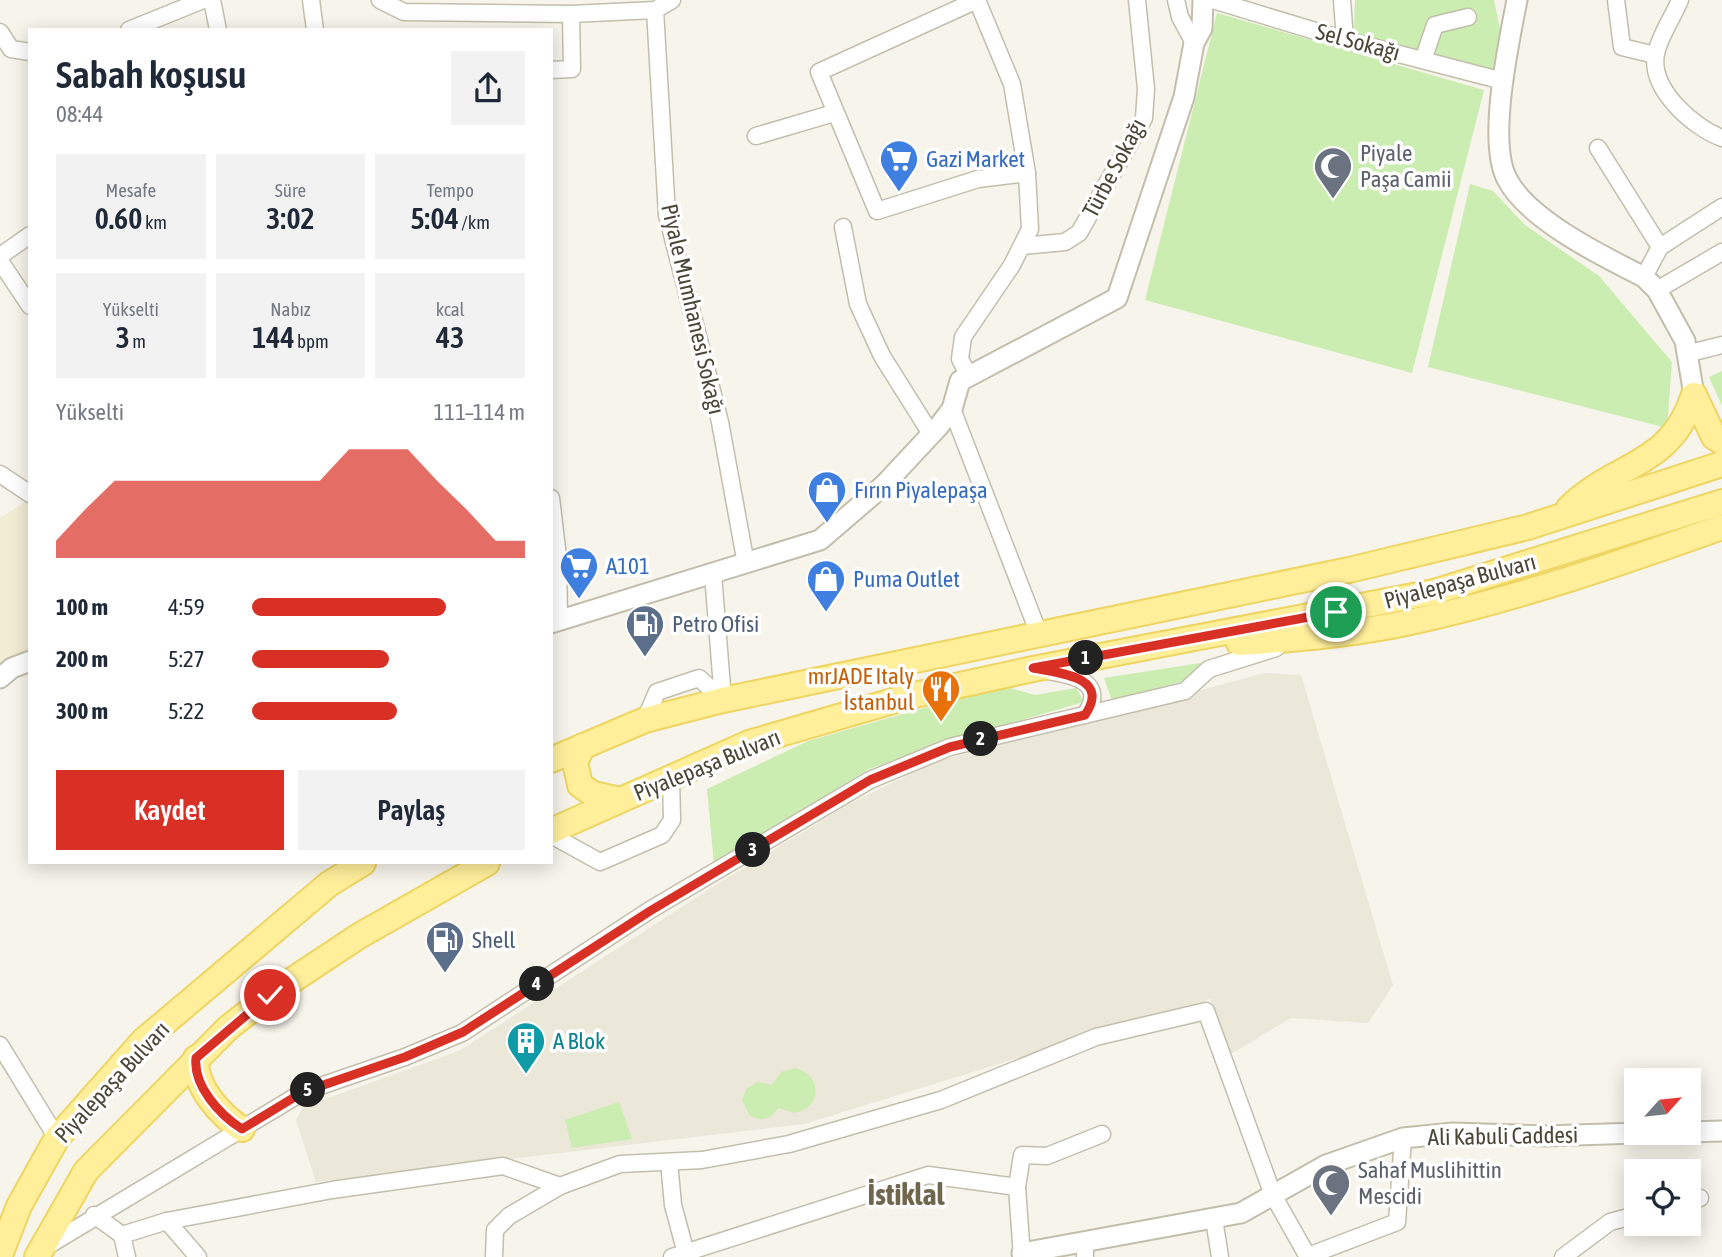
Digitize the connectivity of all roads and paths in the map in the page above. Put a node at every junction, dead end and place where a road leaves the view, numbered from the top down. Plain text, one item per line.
1 (203, 0) edge
2 (212, 0) edge
3 (311, 0) edge
4 (380, 0) edge
5 (672, 0) edge
6 (977, 0) edge
7 (1138, 0) edge
8 (1176, 0) edge
9 (1203, 0) edge
10 (1213, 0) edge
11 (1342, 0) edge
12 (1517, 0) edge
13 (1616, 0) edge
14 (1681, 0) edge
15 (655, 10) junction
16 (571, 14) junction
17 (1468, 17) dead end
18 (135, 28) edge
19 (218, 28) edge
20 (314, 28) edge
21 (0, 33) edge
22 (1345, 40) junction
23 (1194, 43) junction
24 (28, 52) edge
25 (1656, 55) junction
26 (1423, 60) junction
27 (553, 70) edge
28 (1503, 81) junction
29 (834, 113) junction
30 (756, 136) dead end
31 (1722, 138) edge
32 (1598, 148) dead end
33 (1027, 173) junction
34 (1722, 206) edge
35 (843, 227) dead end
36 (28, 237) edge
37 (1022, 246) junction
38 (1660, 247) junction
39 (1722, 252) edge
40 (0, 258) edge
41 (1651, 284) junction
42 (28, 303) edge
43 (1722, 345) edge
44 (1686, 354) junction
45 (969, 376) junction
46 (1694, 395) junction
47 (952, 409) junction
48 (931, 435) junction
49 (1722, 442) edge
50 (1722, 464) edge
51 (0, 474) edge
52 (28, 493) edge
53 (1722, 502) edge
54 (1564, 514) junction
55 (553, 515) edge
56 (1722, 527) edge
57 (746, 564) junction
58 (713, 574) junction
59 (555, 622) edge
60 (1039, 634) junction
61 (1308, 638) junction
62 (1165, 643) junction
63 (28, 662) edge
64 (1033, 668) junction
65 (0, 678) edge
66 (723, 700) junction
67 (1085, 715) junction
68 (583, 746) junction
69 (553, 759) edge
70 (671, 778) junction
71 (620, 800) junction
72 (553, 832) edge
73 (553, 834) edge
74 (361, 864) edge
75 (485, 864) edge
76 (0, 1045) edge
77 (196, 1058) junction
78 (242, 1129) junction
79 (1722, 1131) edge
80 (1701, 1132) edge
81 (1102, 1133) dead end
82 (1624, 1133) edge
83 (57, 1138) junction
84 (1403, 1138) junction
85 (669, 1161) junction
86 (560, 1186) junction
87 (1017, 1187) junction
88 (1273, 1195) junction
89 (19, 1206) junction
90 (94, 1215) junction
91 (1624, 1218) edge
92 (1214, 1219) junction
93 (167, 1221) junction
94 (0, 1232) edge
95 (122, 1235) junction
96 (1085, 1250) edge
97 (0, 1255) edge
98 (38, 1255) edge
99 (681, 1255) edge
100 (1022, 1255) edge
101 (127, 1257) edge
102 (198, 1257) edge
103 (494, 1257) edge
104 (1220, 1257) edge
105 (1308, 1257) edge
106 (1563, 1257) edge

1 - 18 street
2 - 19 street
3 - 20 street
4 - 16 street
5 - 15 street
6 - 29 street
6 - 33 street
7 - 37 street, Türbe Sokağı
8 - 23 street
9 - 23 street
10 - 22 street, Sel Sokağı
11 - 22 street
12 - 28 street
13 - 25 street
14 - 25 street
15 - 16 street
15 - 57 street, Piyale Mumhanesi Sokağı
16 - 27 street
17 - 26 street
21 - 24 street
22 - 26 street, Sel Sokağı
23 - 45 street
25 - 31 street
26 - 28 street, Sel Sokağı
28 - 41 street
29 - 30 street
29 - 33 street
32 - 38 street
33 - 37 street
34 - 38 street
35 - 48 street
36 - 40 street
37 - 45 street
38 - 41 street
39 - 41 street
40 - 42 street
41 - 44 street
43 - 44 street
44 - 46 street
45 - 47 street
46 - 49 main road
46 - 54 main road
47 - 48 street
47 - 60 street
48 - 57 street
50 - 54 main road, Piyalepaşa Bulvarı
51 - 52 street
53 - 62 main road, Piyalepaşa Bulvarı
54 - 60 main road, Piyalepaşa Bulvarı
55 - 59 street
56 - 61 main road
57 - 58 street
58 - 59 street
58 - 66 street
60 - 66 main road, Piyalepaşa Bulvarı
61 - 62 main road
61 - 67 street
62 - 64 main road, Piyalepaşa Bulvarı
63 - 65 street
64 - 67 street
64 - 70 main road, Piyalepaşa Bulvarı
66 - 68 main road, Piyalepaşa Bulvarı
67 - 78 street
68 - 69 main road, Piyalepaşa Bulvarı
68 - 71 main road
70 - 71 main road, Piyalepaşa Bulvarı
70 - 73 street
71 - 72 main road, Piyalepaşa Bulvarı
74 - 83 main road, Piyalepaşa Bulvarı
75 - 77 main road, Piyalepaşa Bulvarı
76 - 83 street
77 - 78 main road
77 - 98 main road, Piyalepaşa Bulvarı
78 - 90 street
79 - 80 street
81 - 87 street
82 - 84 street, Ali Kabuli Caddesi
83 - 89 main road, Piyalepaşa Bulvarı
84 - 88 street, Ali Kabuli Caddesi
84 - 105 street
85 - 86 street
85 - 88 street
85 - 99 street
86 - 93 street
86 - 103 street
87 - 99 street
87 - 100 street
88 - 92 street, Ali Kabuli Caddesi
88 - 105 street
89 - 94 main road
89 - 97 main road, Piyalepaşa Bulvarı
90 - 95 street
90 - 98 street
91 - 106 street
92 - 96 street, Ali Kabuli Caddesi
92 - 104 street
93 - 95 street
93 - 102 street
95 - 101 street
96 - 100 street, Ali Kabuli Caddesi

